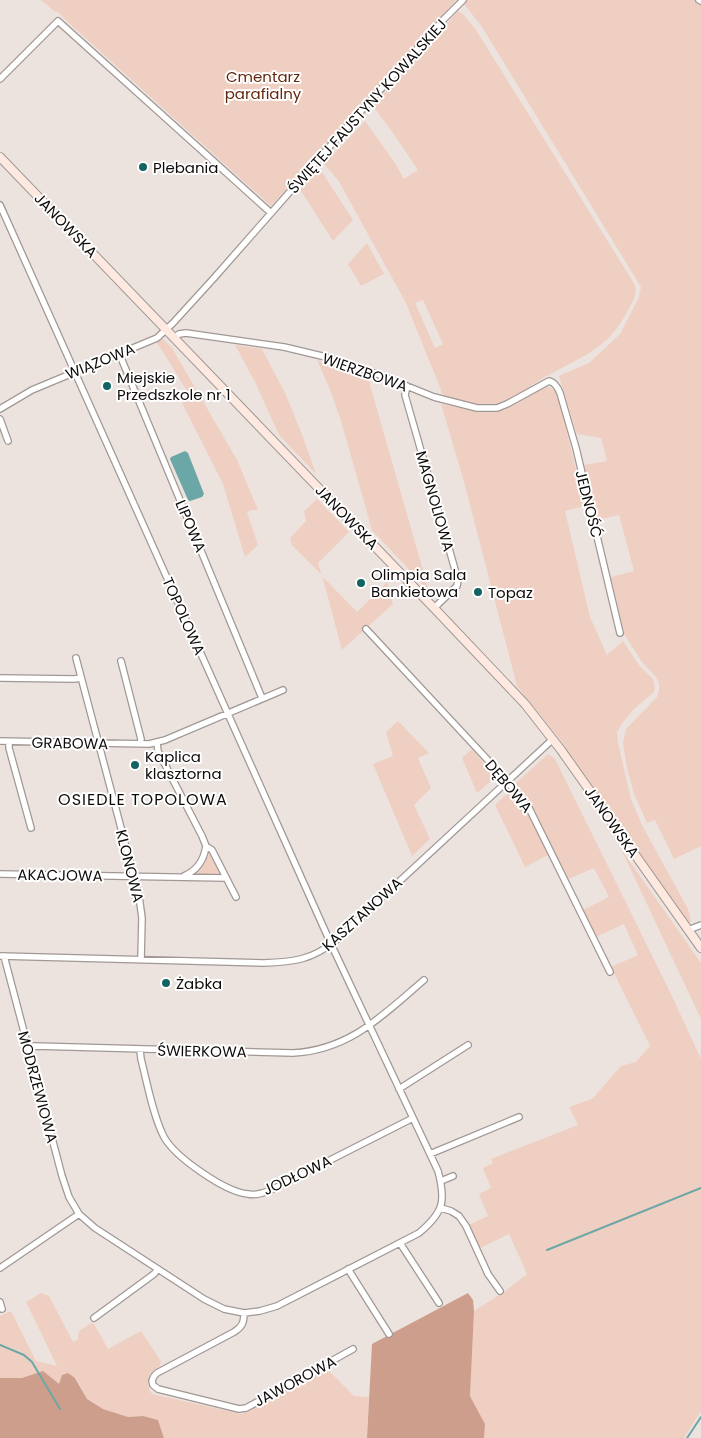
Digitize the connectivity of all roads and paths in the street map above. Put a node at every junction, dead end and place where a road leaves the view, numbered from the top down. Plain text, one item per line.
1 (463, 0) edge
2 (0, 79) edge
3 (0, 157) edge
4 (0, 205) edge
5 (272, 213) junction
6 (166, 330) junction
7 (174, 338) junction
8 (119, 353) junction
9 (74, 372) junction
10 (549, 381) joint
11 (406, 386) junction
12 (0, 409) edge
13 (0, 419) edge
14 (8, 441) dead end
15 (434, 608) junction
16 (366, 629) dead end
17 (620, 633) dead end
18 (76, 658) dead end
19 (121, 661) dead end
20 (0, 678) edge
21 (81, 678) junction
22 (283, 690) dead end
23 (262, 698) junction
24 (227, 713) junction
25 (553, 739) junction
26 (0, 742) edge
27 (9, 742) junction
28 (156, 743) junction
29 (99, 744) junction
30 (140, 744) junction
31 (506, 782) junction
32 (31, 828) dead end
33 (206, 846) junction
34 (0, 874) edge
35 (134, 876) junction
36 (179, 877) junction
37 (226, 878) junction
38 (236, 897) dead end
39 (701, 925) edge
40 (688, 930) junction
41 (331, 944) junction
42 (701, 948) edge
43 (2, 956) edge
44 (141, 959) junction
45 (610, 972) dead end
46 (424, 980) dead end
47 (370, 1025) junction
48 (468, 1044) dead end
49 (27, 1048) junction
50 (140, 1050) junction
51 (399, 1089) junction
52 (519, 1117) dead end
53 (413, 1118) junction
54 (430, 1154) junction
55 (454, 1176) dead end
56 (441, 1181) junction
57 (441, 1208) junction
58 (79, 1214) junction
59 (400, 1243) junction
60 (0, 1268) edge
61 (158, 1269) junction
62 (348, 1269) junction
63 (500, 1291) dead end
64 (0, 1302) edge
65 (439, 1303) dead end
66 (2, 1310) dead end
67 (244, 1313) junction
68 (94, 1318) dead end
69 (389, 1334) dead end
70 (353, 1349) dead end

1 - 5 street, ŚWIĘTEJ FAUSTYNY KOWALSKIEJ
2 - 5 street
3 - 6 main road, JANOWSKA
4 - 9 street, TOPOLOWA
5 - 6 street, ŚWIĘTEJ FAUSTYNY KOWALSKIEJ
6 - 7 main road, JANOWSKA
6 - 8 street, WIĄZOWA
7 - 11 street, WIERZBOWA
7 - 15 main road, JANOWSKA
8 - 9 street, WIĄZOWA
8 - 23 street, LIPOWA
9 - 12 street, WIĄZOWA
9 - 24 street, TOPOLOWA
10 - 11 street, WIERZBOWA
10 - 17 street, JEDNOŚĆ
11 - 15 street, MAGNOLIOWA
13 - 14 street
15 - 25 main road, JANOWSKA
16 - 31 street, DĘBOWA
18 - 21 street, KLONOWA
19 - 30 street
20 - 21 street
21 - 29 street, KLONOWA
22 - 23 street, GRABOWA
23 - 24 street, GRABOWA
24 - 28 street, GRABOWA
24 - 41 street, TOPOLOWA
25 - 31 street, KASZTANOWA
25 - 40 main road, JANOWSKA
26 - 27 street, GRABOWA
27 - 29 street, GRABOWA
27 - 32 street
28 - 30 street, GRABOWA
28 - 33 street
29 - 30 street, GRABOWA
29 - 35 street, KLONOWA
31 - 41 street, KASZTANOWA
31 - 45 street, DĘBOWA
33 - 36 street
33 - 37 street
34 - 35 street, AKACJOWA
35 - 36 street, AKACJOWA
35 - 44 street, KLONOWA
36 - 37 street, AKACJOWA
37 - 38 street
39 - 40 street
40 - 42 main road, JANOWSKA
41 - 44 street, KASZTANOWA
41 - 47 street, TOPOLOWA
43 - 44 street, KASZTANOWA
43 - 49 street, MODRZEWIOWA
46 - 47 street
47 - 50 street, ŚWIERKOWA
47 - 51 street, TOPOLOWA
48 - 51 street
49 - 50 street, ŚWIERKOWA
49 - 58 street, MODRZEWIOWA
50 - 53 street, JODŁOWA
51 - 53 street, TOPOLOWA
52 - 54 street
53 - 54 street, TOPOLOWA
54 - 56 street, TOPOLOWA
55 - 56 street
56 - 57 street, TOPOLOWA
57 - 59 street, MODRZEWIOWA
57 - 63 street
58 - 60 street
58 - 61 street, MODRZEWIOWA
59 - 62 street, MODRZEWIOWA
59 - 65 street
61 - 67 street, MODRZEWIOWA
61 - 68 street
62 - 67 street, MODRZEWIOWA
62 - 69 street
64 - 66 street
67 - 70 street, JAWOROWA

